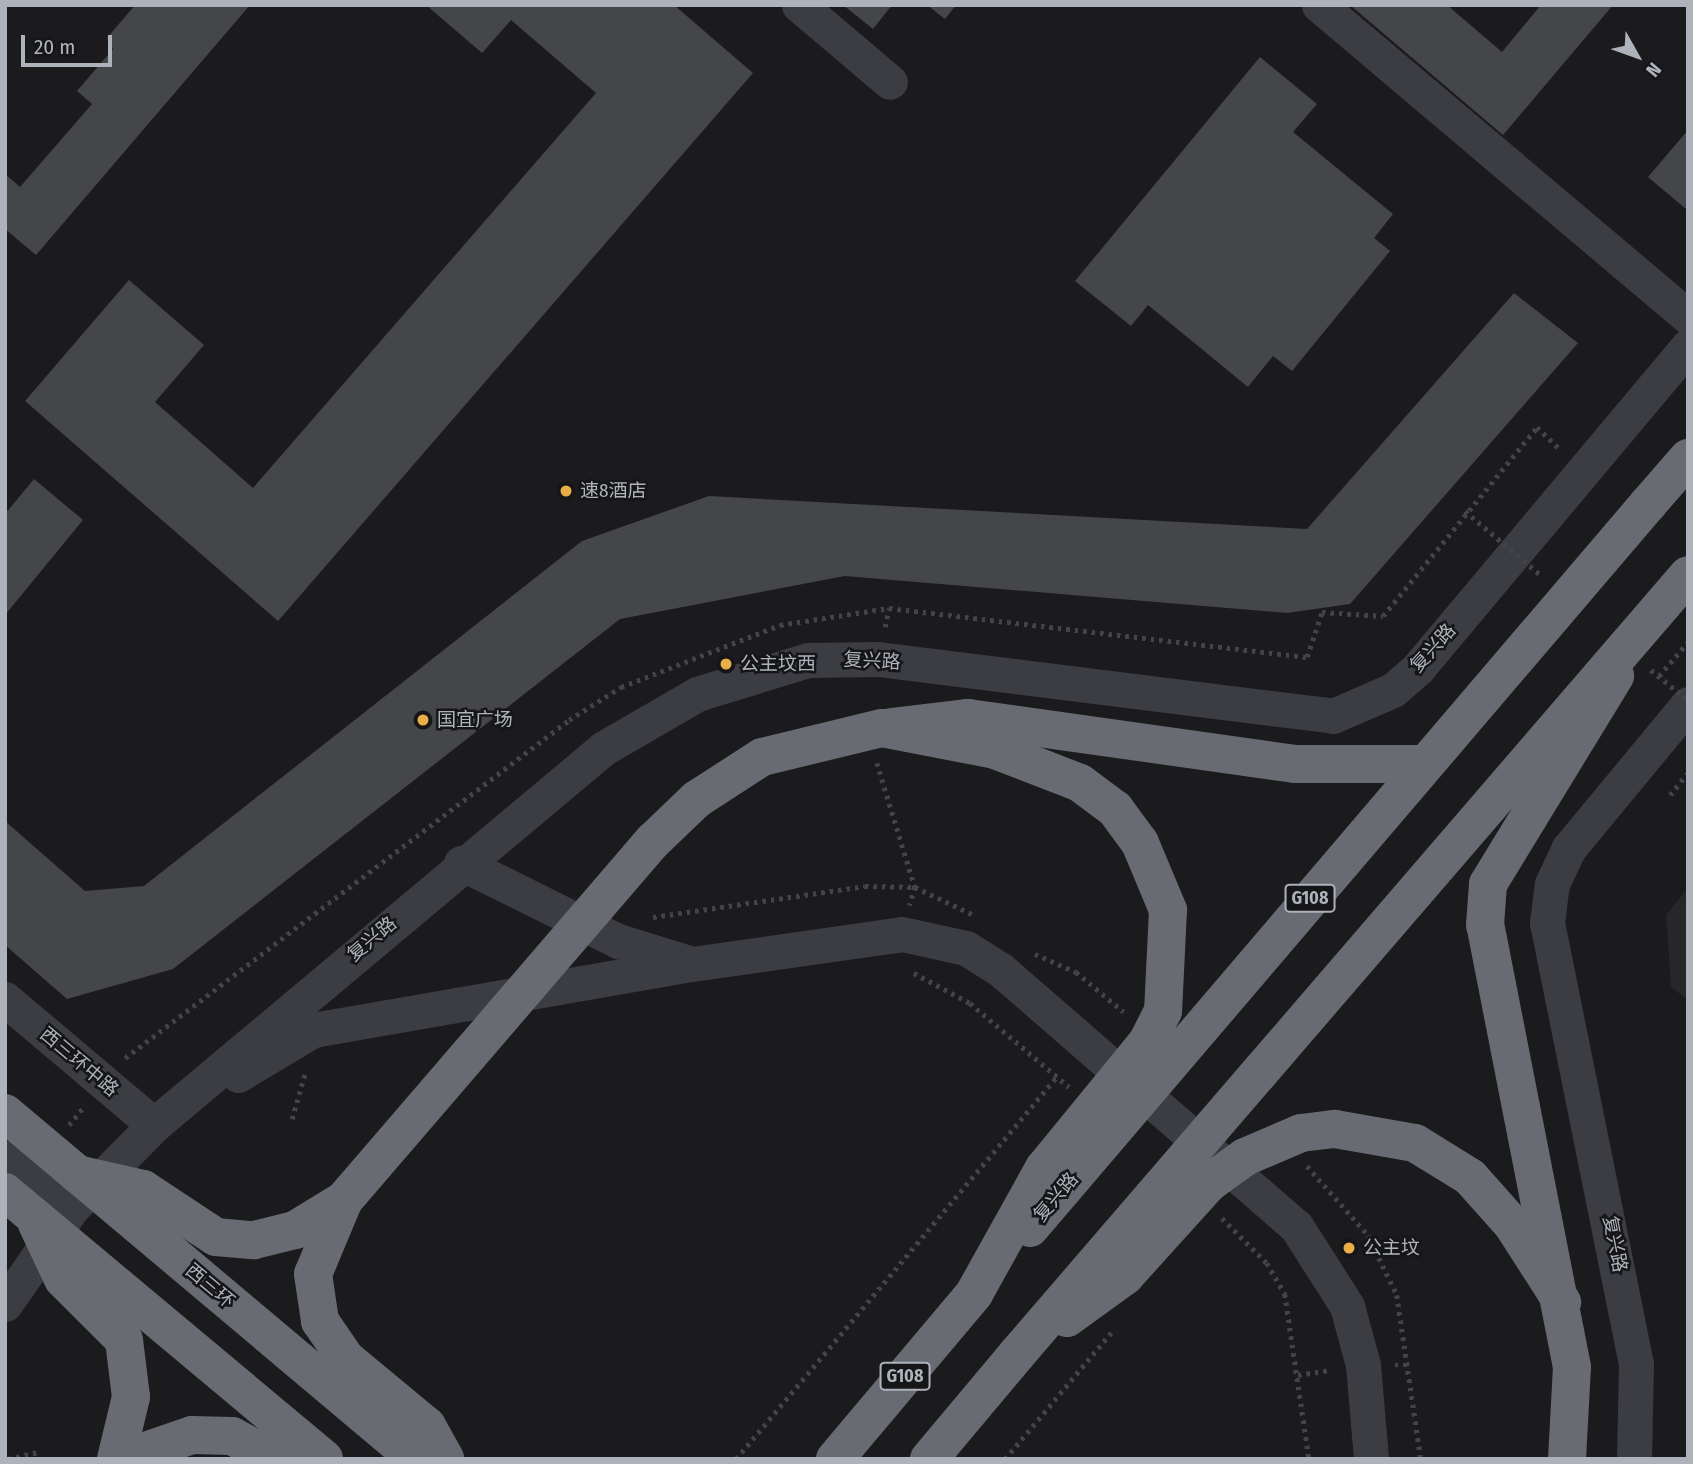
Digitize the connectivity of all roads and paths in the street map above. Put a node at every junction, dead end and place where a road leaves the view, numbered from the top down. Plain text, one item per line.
1 (799, 5) edge
2 (1319, 5) edge
3 (890, 82) dead end
4 (1688, 317) edge
5 (1688, 346) edge
6 (1537, 427) dead end
7 (1688, 458) edge
8 (1688, 575) edge
9 (1653, 615) junction
10 (780, 625) dead end
11 (1688, 642) edge
12 (1658, 676) dead end
13 (1688, 704) edge
14 (569, 720) dead end
15 (882, 728) junction
16 (1424, 764) junction
17 (1688, 773) edge
18 (1670, 795) dead end
19 (461, 863) junction
20 (692, 964) junction
21 (909, 971) dead end
22 (5, 999) edge
23 (313, 1060) dead end
24 (1057, 1077) junction
25 (104, 1083) junction
26 (1078, 1095) dead end
27 (5, 1113) edge
28 (292, 1119) dead end
29 (153, 1125) junction
30 (63, 1132) dead end
31 (17, 1188) edge
32 (74, 1191) junction
33 (344, 1200) junction
34 (1214, 1210) dead end
35 (974, 1294) junction
36 (1562, 1302) junction
37 (5, 1304) edge
38 (1120, 1322) dead end
39 (1017, 1354) junction
40 (38, 1452) dead end
41 (8, 1459) edge
42 (116, 1459) edge
43 (122, 1459) edge
44 (275, 1459) edge
45 (324, 1459) edge
46 (416, 1459) edge
47 (445, 1459) edge
48 (736, 1459) edge
49 (835, 1459) edge
50 (929, 1459) edge
51 (1004, 1459) edge
52 (1309, 1459) edge
53 (1371, 1459) edge
54 (1567, 1459) edge
55 (1634, 1459) edge

1 - 3 street
2 - 4 street
5 - 19 street, 复兴路
6 - 10 path
7 - 16 highway, 复兴路 / G108, bridge
8 - 9 highway, bridge
9 - 36 highway, bridge
9 - 39 highway, bridge
11 - 12 path
13 - 55 street, 复兴路
14 - 25 path
15 - 16 highway, bridge
15 - 33 highway, bridge
15 - 35 highway, bridge
16 - 35 highway, 复兴路 / G108, bridge
17 - 18 path
19 - 20 street
19 - 29 street, 复兴路
20 - 29 street
20 - 53 street
21 - 24 path
22 - 25 street, 西三环中路
23 - 28 path
24 - 26 path
24 - 48 path
25 - 29 street, 西三环中路
25 - 30 path
27 - 32 highway, 西三环, bridge
29 - 32 street, 复兴路
31 - 32 street
31 - 42 highway, bridge
31 - 45 highway, bridge
32 - 33 highway, bridge
32 - 37 street, 复兴路
32 - 46 highway, 西三环, bridge
33 - 47 highway
34 - 52 path
35 - 49 highway, 复兴路 / G108
36 - 39 highway, bridge
36 - 54 highway
38 - 51 path
39 - 50 highway
40 - 41 path
43 - 44 highway

